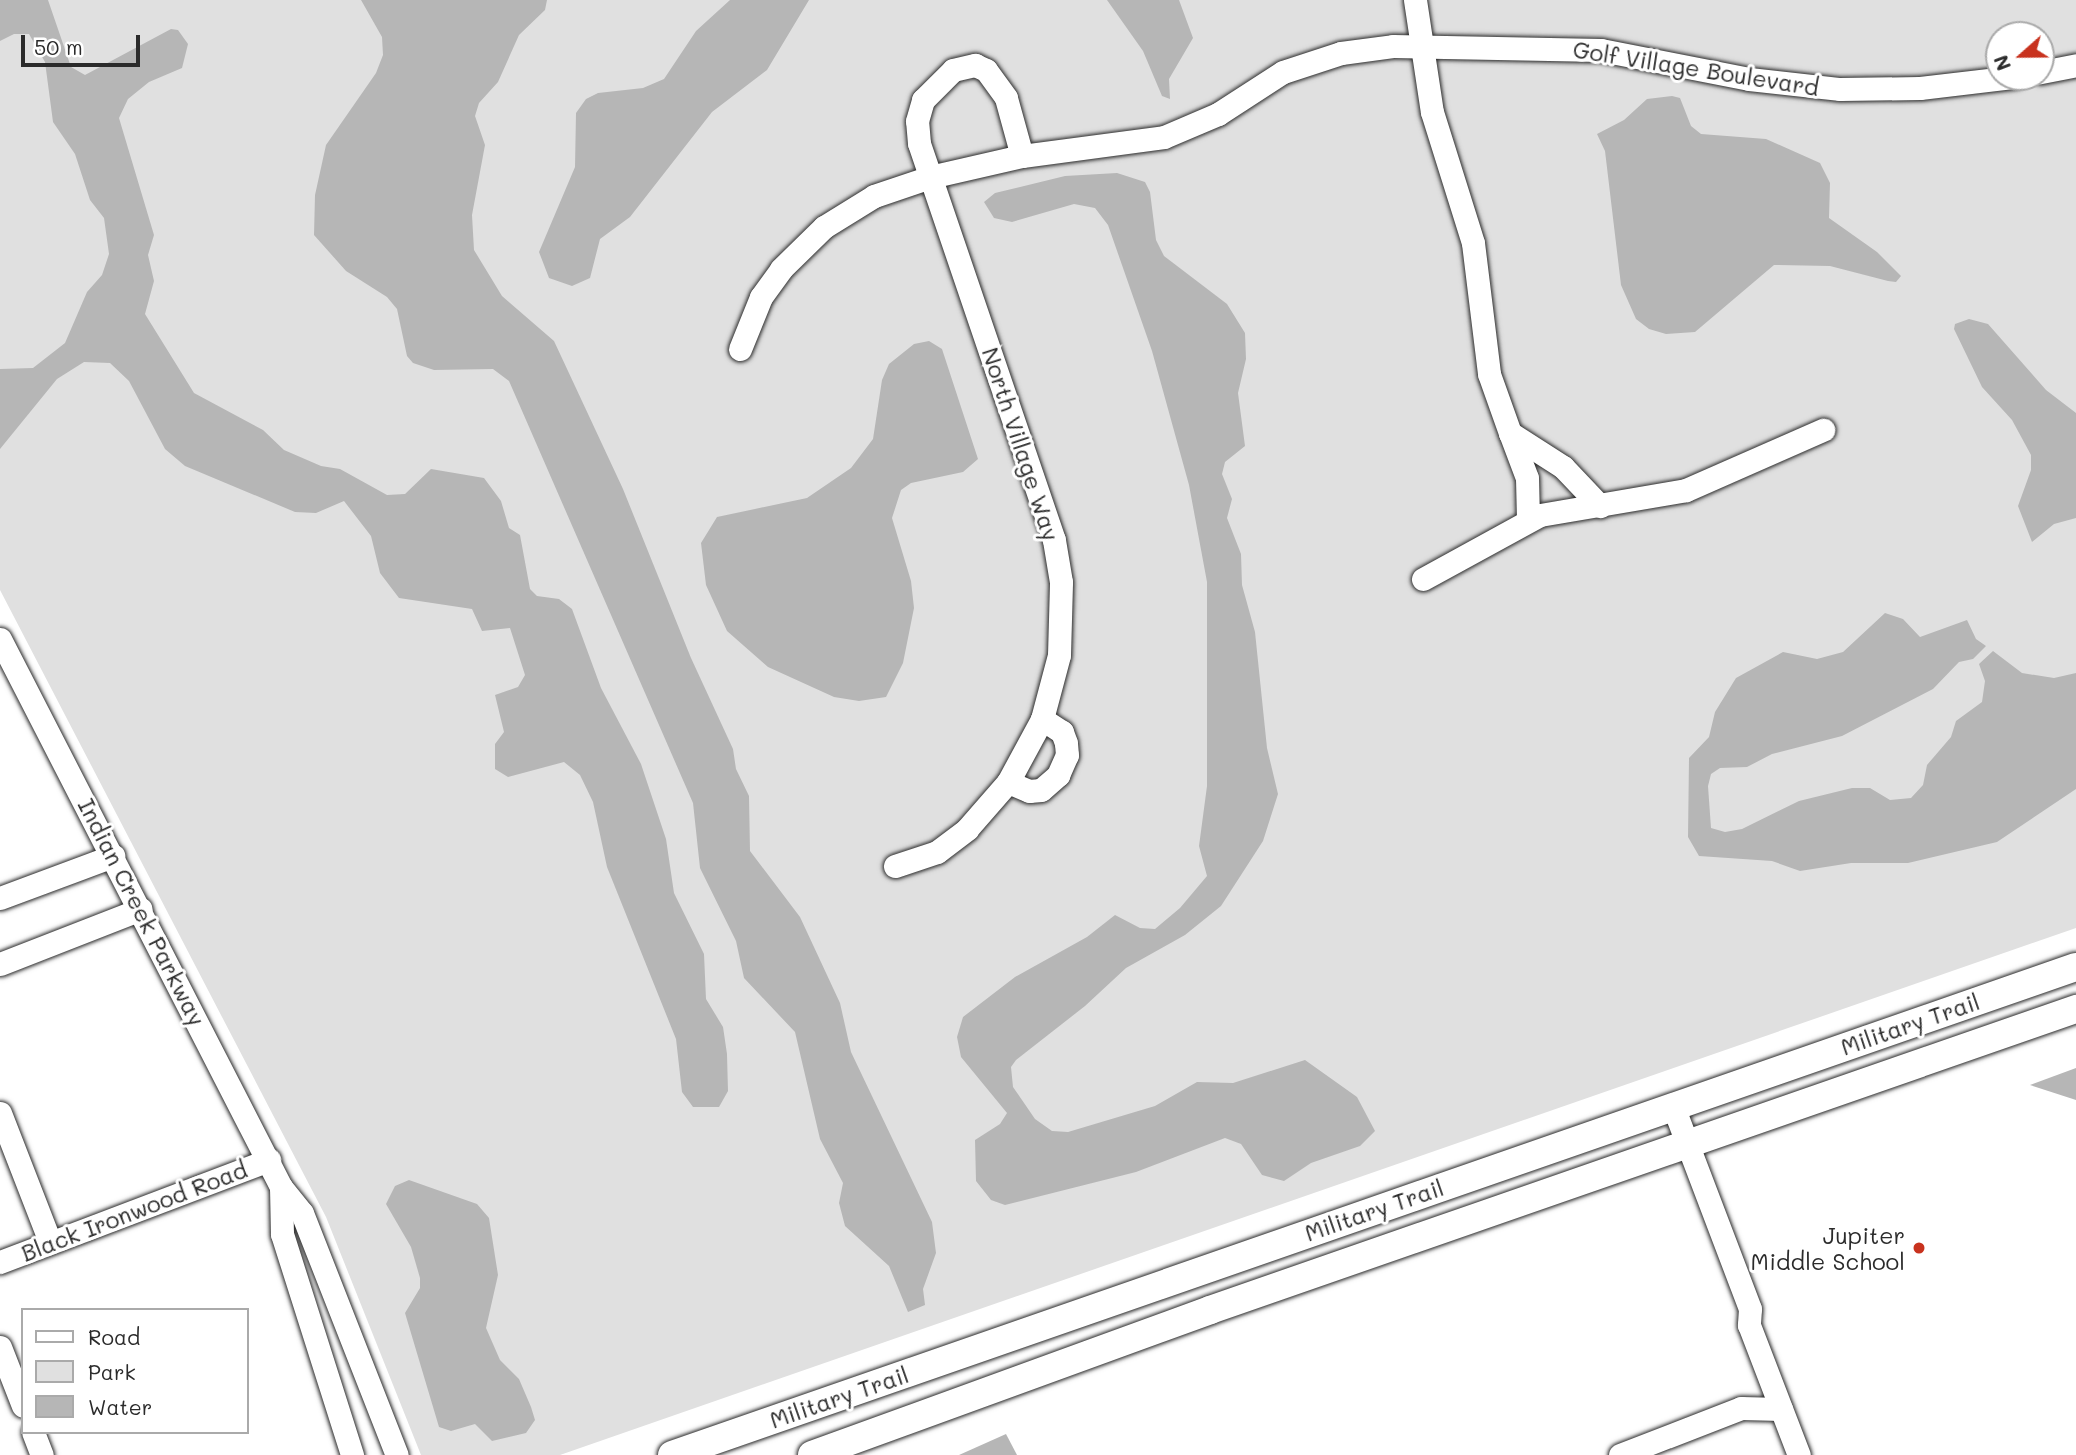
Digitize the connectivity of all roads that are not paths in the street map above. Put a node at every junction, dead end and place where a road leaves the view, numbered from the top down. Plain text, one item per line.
1 (1415, 0) edge
2 (1424, 49) junction
3 (2076, 65) edge
4 (2055, 69) edge
5 (1985, 80) edge
6 (1022, 156) junction
7 (930, 177) junction
8 (740, 349) dead end
9 (1823, 430) dead end
10 (1510, 433) junction
11 (1600, 506) junction
12 (1528, 520) junction
13 (1423, 579) dead end
14 (0, 639) edge
15 (1042, 719) junction
16 (1008, 782) junction
17 (113, 856) junction
18 (895, 866) dead end
19 (0, 898) edge
20 (141, 909) junction
21 (0, 964) edge
22 (2076, 967) edge
23 (2076, 1009) edge
24 (1673, 1106) junction
25 (0, 1113) edge
26 (1687, 1143) junction
27 (269, 1160) junction
28 (281, 1186) junction
29 (50, 1242) junction
30 (0, 1262) edge
31 (1750, 1309) junction
32 (0, 1347) edge
33 (1768, 1373) junction
34 (21, 1401) edge
35 (1741, 1408) junction
36 (1782, 1409) junction
37 (34, 1434) edge
38 (42, 1455) edge
39 (352, 1455) edge
40 (397, 1455) edge
41 (672, 1455) edge
42 (812, 1455) edge
43 (1620, 1455) edge
44 (1799, 1455) edge
45 (1816, 1455) edge

1 - 2 street
2 - 5 street, Golf Village Boulevard
2 - 6 street, Golf Village Boulevard
2 - 10 street
3 - 4 street
6 - 7 street, Golf Village Boulevard
6 - 7 street
7 - 8 street, Golf Village Boulevard
7 - 15 street, North Village Way
9 - 11 street
10 - 11 street
10 - 12 street
11 - 12 street
12 - 13 street
14 - 17 street, Indian Creek Parkway
15 - 16 street, North Village Way
15 - 16 street
16 - 18 street, North Village Way
17 - 19 street
17 - 20 street, Indian Creek Parkway
20 - 21 street
20 - 27 street, Indian Creek Parkway
22 - 24 main road, Military Trail
23 - 26 main road, Military Trail
24 - 26 street
24 - 41 main road, Military Trail
25 - 29 street
26 - 31 street
26 - 42 main road, Military Trail
27 - 28 street, Indian Creek Parkway
27 - 29 street, Black Ironwood Road
28 - 39 street, Indian Creek Parkway
28 - 40 street, Indian Creek Parkway
29 - 30 street, Black Ironwood Road
31 - 33 street
31 - 45 street
32 - 34 street
33 - 35 street
33 - 36 street
35 - 36 street
35 - 43 street
36 - 44 street
37 - 38 street

